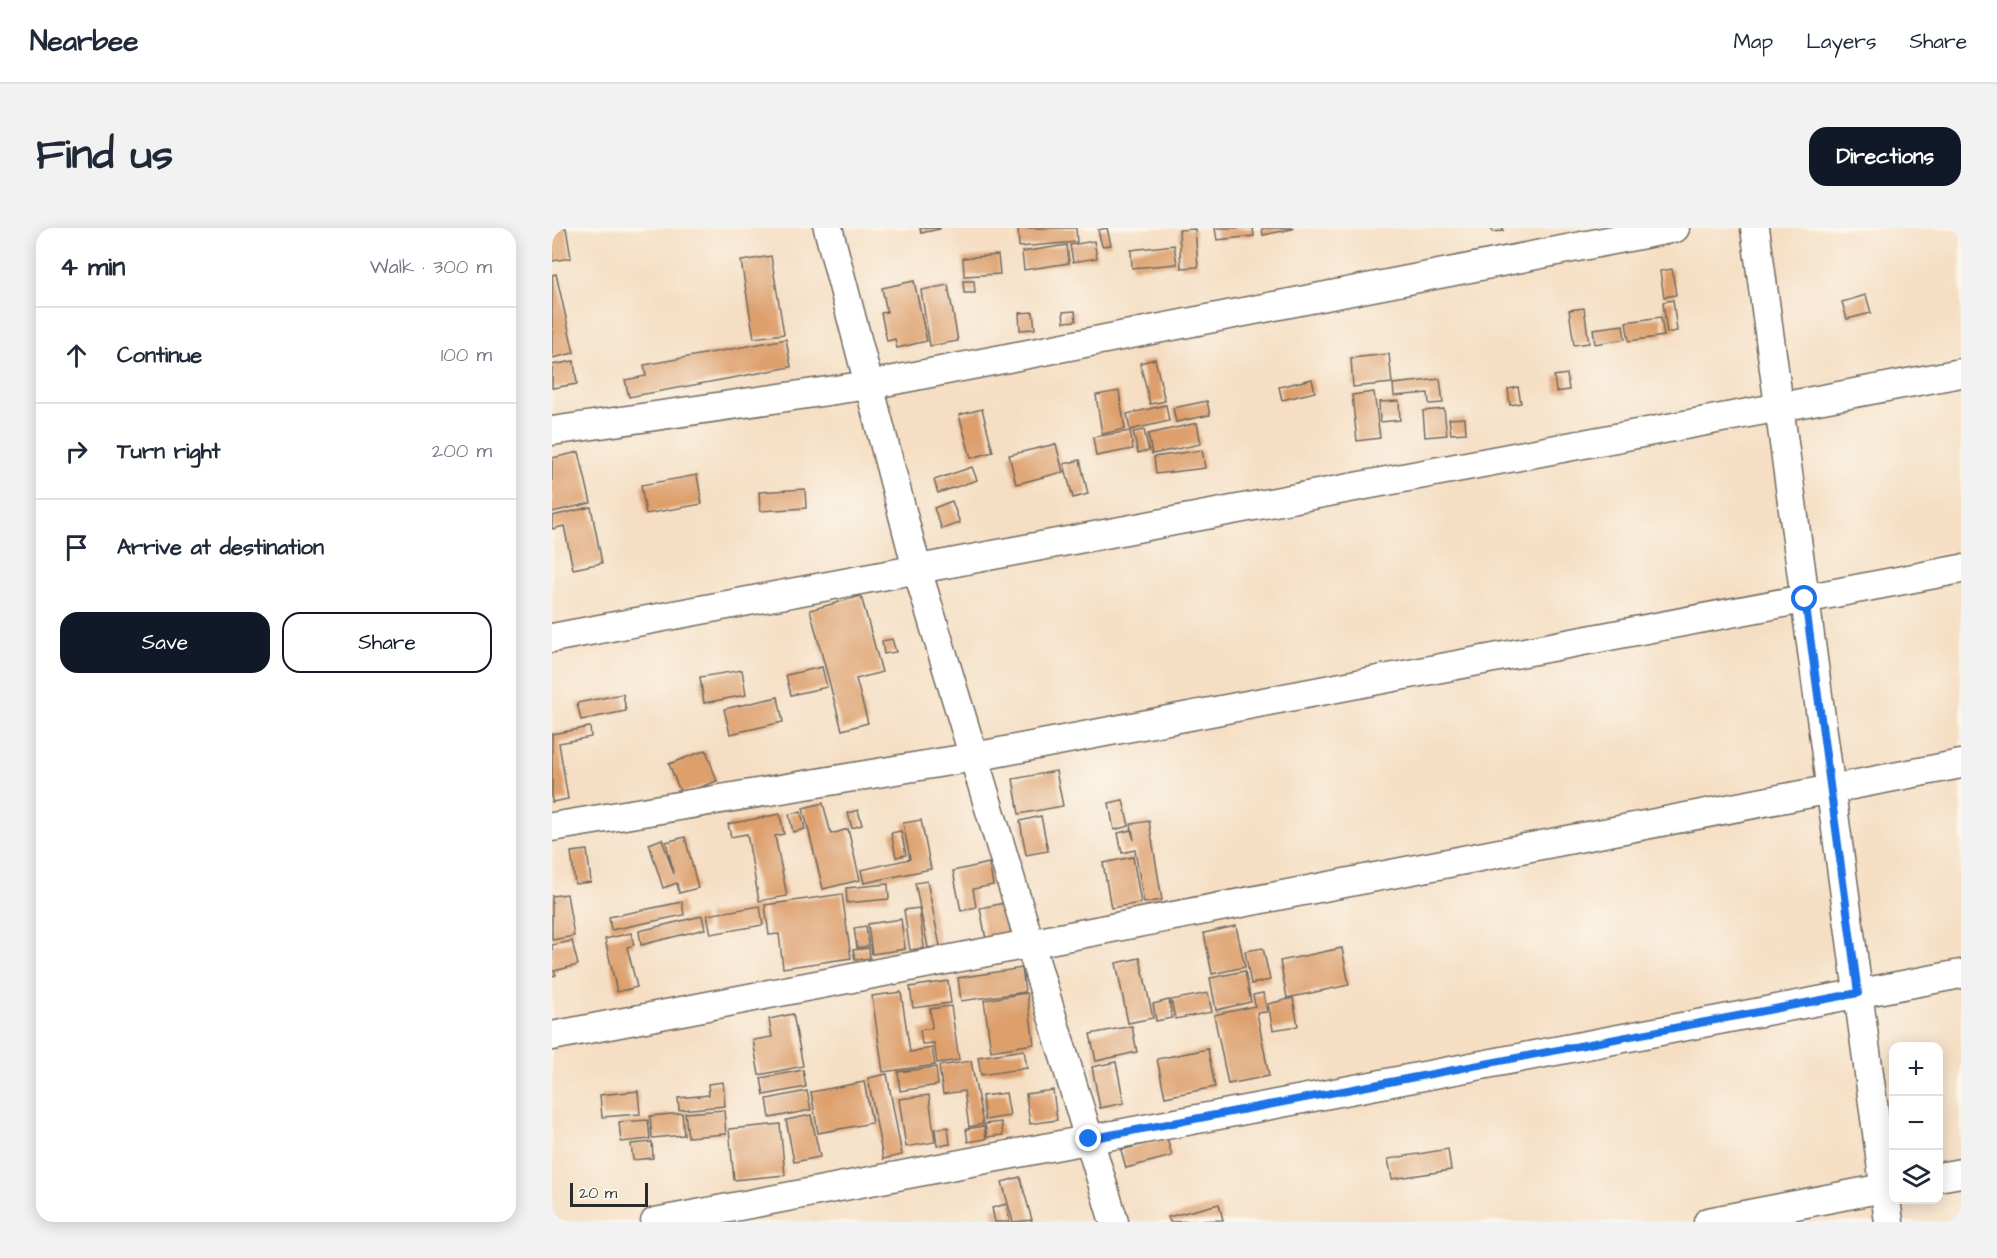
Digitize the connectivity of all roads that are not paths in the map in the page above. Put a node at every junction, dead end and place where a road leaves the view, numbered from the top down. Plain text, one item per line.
1 (828, 228) edge
2 (1675, 228) edge
3 (1755, 228) edge
4 (1961, 373) edge
5 (869, 386) junction
6 (1779, 408) junction
7 (552, 431) edge
8 (917, 569) junction
9 (1961, 569) edge
10 (1805, 599) junction
11 (552, 638) edge
12 (974, 757) junction
13 (1961, 764) edge
14 (1831, 790) junction
15 (552, 827) edge
16 (1030, 944) junction
17 (1961, 974) edge
18 (1858, 993) junction
19 (552, 1035) edge
20 (1089, 1139) junction
21 (1961, 1173) edge
22 (1943, 1177) edge
23 (1889, 1187) edge
24 (655, 1222) edge
25 (1114, 1222) edge
26 (1708, 1222) edge
27 (1888, 1222) edge

1 - 5 street
2 - 5 street
3 - 6 street
4 - 6 street
5 - 7 street
5 - 8 street
6 - 8 street
6 - 10 street
8 - 11 street
8 - 12 street
9 - 10 street
10 - 12 street
10 - 14 street
12 - 15 street
12 - 16 street
13 - 14 street
14 - 16 street
14 - 18 street
16 - 19 street
16 - 20 street
17 - 18 street
18 - 20 street
18 - 23 street
20 - 24 street
20 - 25 street
21 - 22 street
23 - 26 street
23 - 27 street

